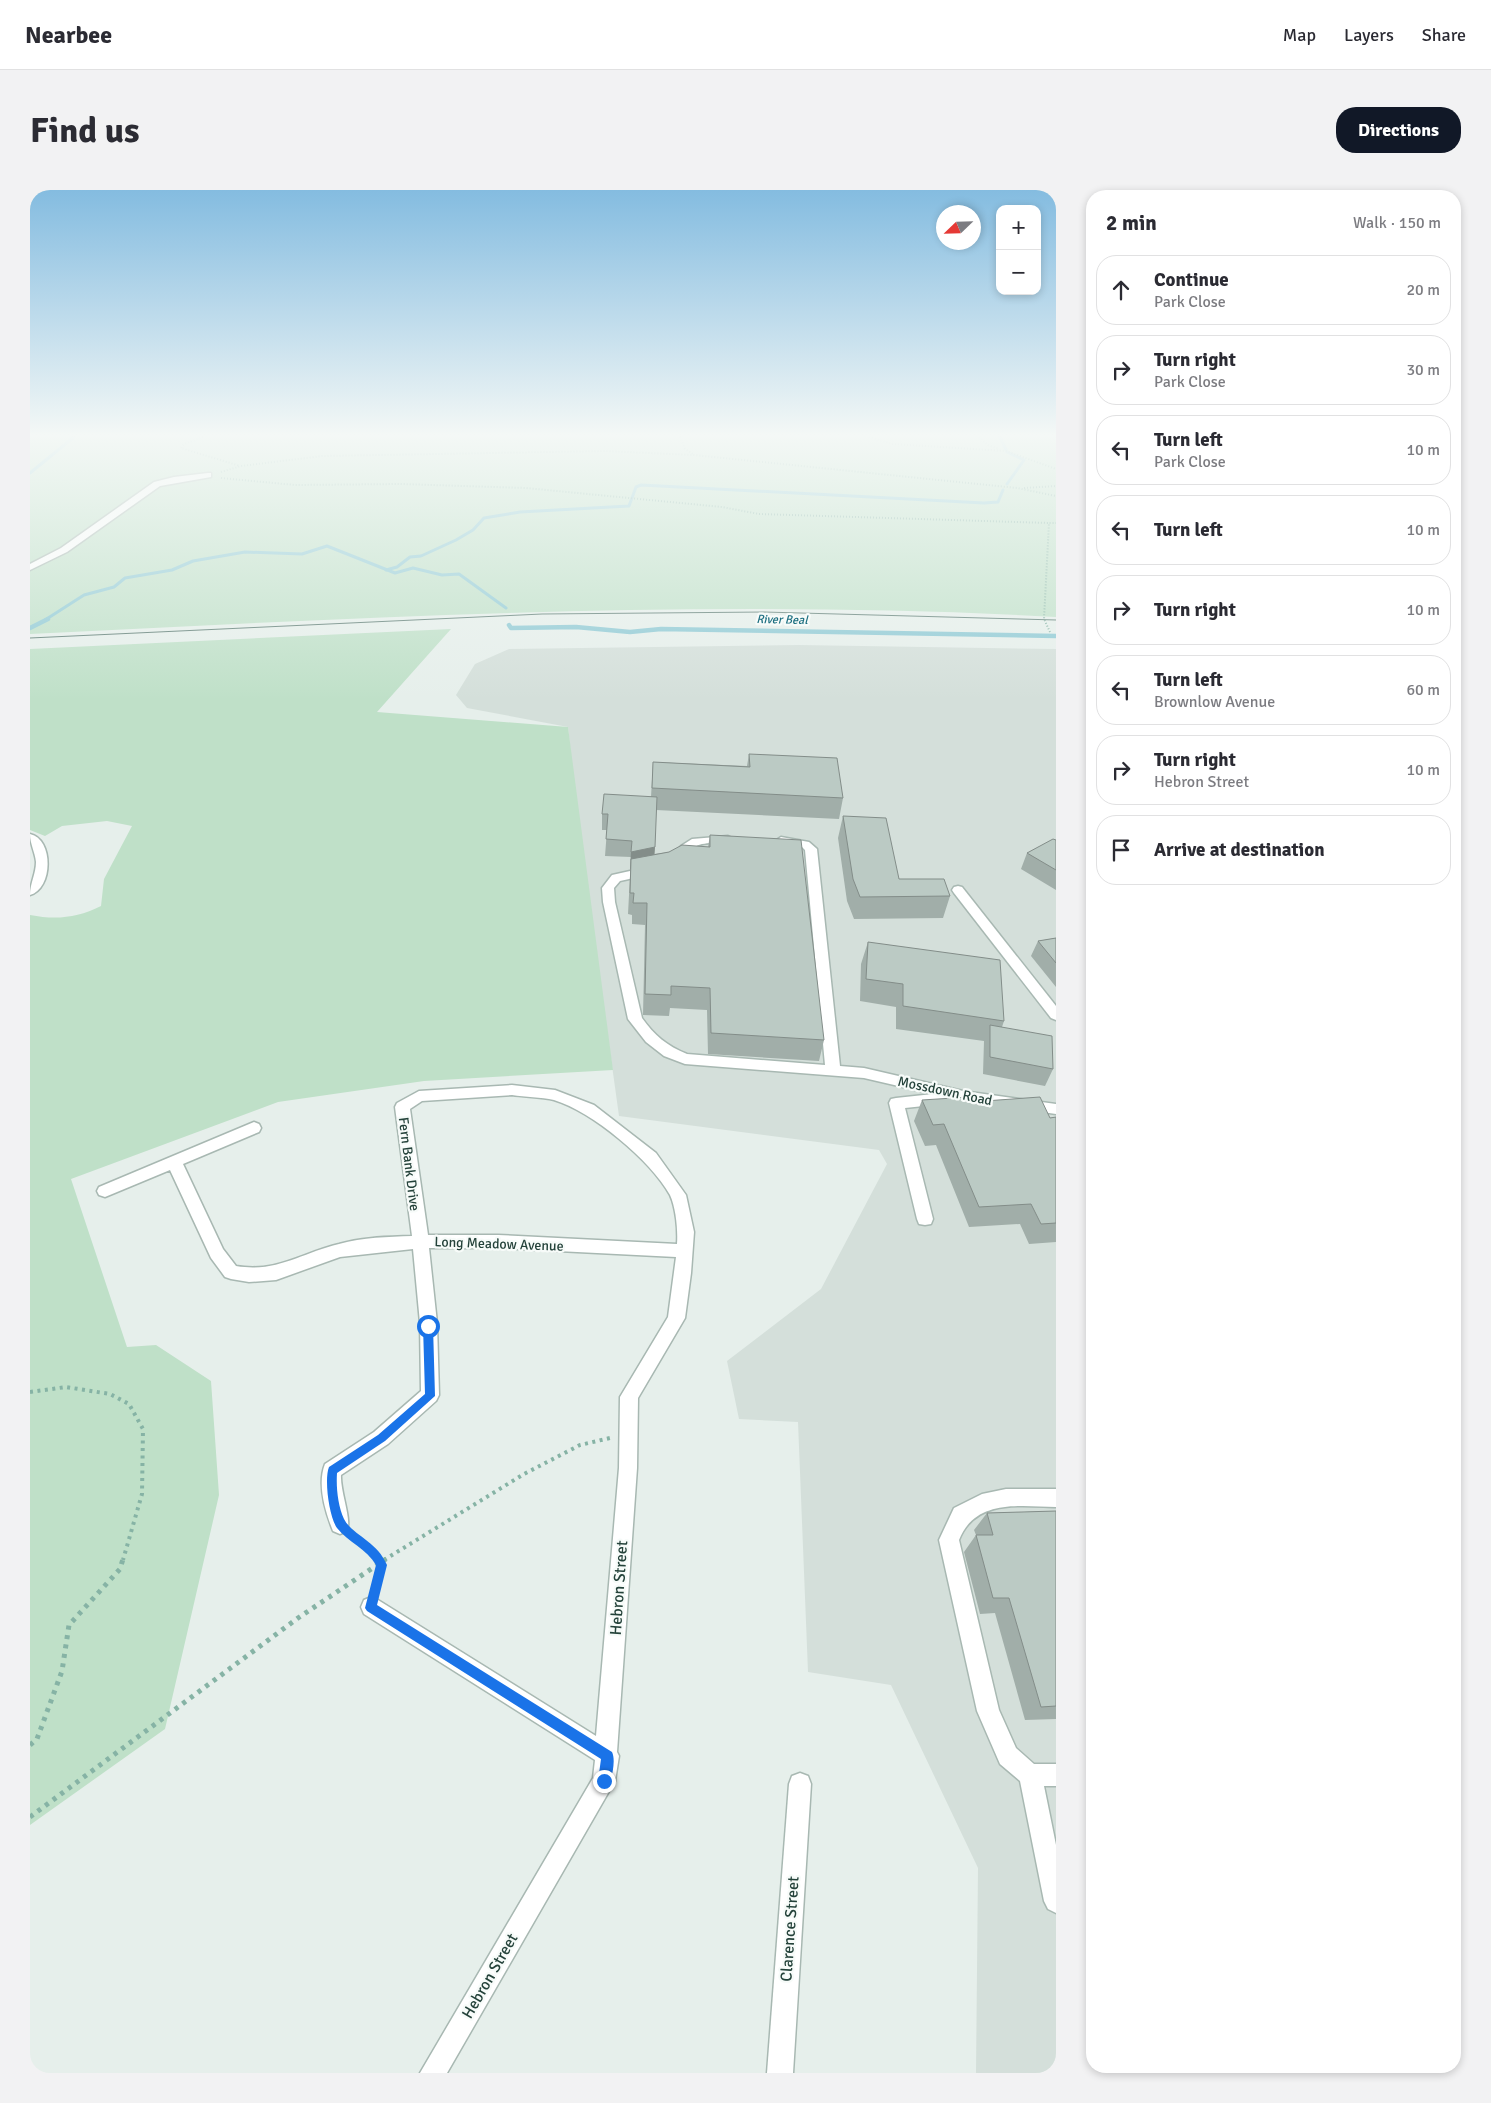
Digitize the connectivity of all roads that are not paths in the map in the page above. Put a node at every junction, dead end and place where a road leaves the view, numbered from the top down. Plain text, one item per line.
1 (98, 525) edge
2 (30, 567) edge
3 (30, 837) edge
4 (740, 839) edge
5 (768, 840) edge
6 (958, 890) dead end
7 (30, 891) edge
8 (1056, 1015) edge
9 (833, 1071) junction
10 (419, 1096) joint
11 (963, 1096) junction
12 (1056, 1109) edge
13 (254, 1128) dead end
14 (175, 1163) junction
15 (105, 1191) dead end
16 (925, 1219) dead end
17 (419, 1242) junction
18 (685, 1251) junction
19 (1056, 1498) edge
20 (340, 1524) road end
21 (371, 1608) road end
22 (608, 1756) junction
23 (1030, 1775) junction
24 (1056, 1775) edge
25 (800, 1784) dead end
26 (1056, 1901) edge
27 (433, 2073) edge
28 (780, 2073) edge

1 - 2 street
3 - 7 street
4 - 9 street, Mossdown Road
5 - 9 street
6 - 8 street
9 - 11 street, Mossdown Road
10 - 17 street, Fern Bank Drive
10 - 18 street, Hebron Street
11 - 12 street, Mossdown Road
11 - 16 street
13 - 14 street
14 - 15 street
14 - 17 street, Long Meadow Avenue
17 - 18 street, Long Meadow Avenue
17 - 20 street
18 - 22 street, Hebron Street
19 - 23 street
21 - 22 street
22 - 27 street, Hebron Street
23 - 24 street
23 - 26 street
25 - 28 street, Clarence Street

